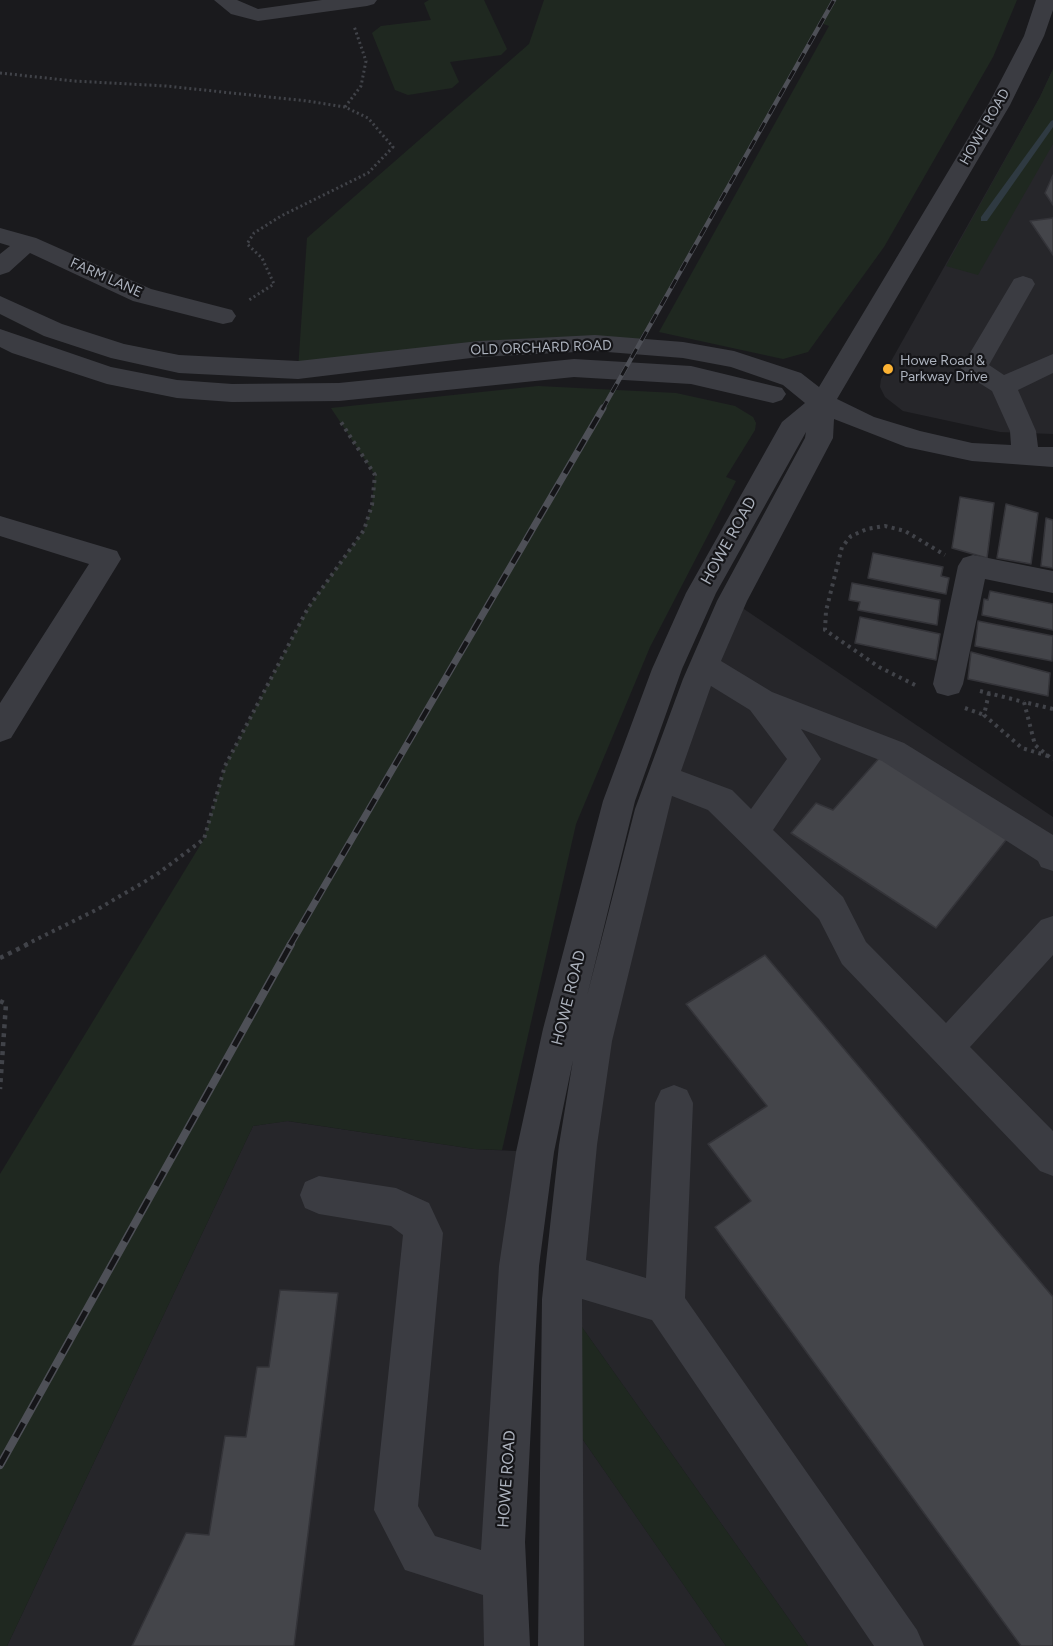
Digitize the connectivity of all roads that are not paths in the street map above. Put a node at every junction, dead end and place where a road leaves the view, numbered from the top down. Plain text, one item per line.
1 (224, 0) edge
2 (367, 0) edge
3 (1046, 0) edge
4 (0, 235) edge
5 (27, 243) junction
6 (0, 267) edge
7 (1023, 284) dead end
8 (0, 304) edge
9 (223, 316) road end
10 (0, 337) edge
11 (1053, 363) edge
12 (1003, 386) junction
13 (822, 403) junction
14 (1025, 456) junction
15 (1053, 457) edge
16 (0, 526) edge
17 (1053, 582) edge
18 (704, 666) junction
19 (953, 695) road end
20 (761, 702) junction
21 (0, 729) edge
22 (662, 778) junction
23 (753, 832) junction
24 (1053, 857) edge
25 (1053, 931) edge
26 (947, 1047) junction
27 (674, 1103) dead end
28 (1053, 1158) edge
29 (319, 1195) dead end
30 (565, 1274) junction
31 (665, 1304) junction
32 (505, 1580) junction
33 (507, 1646) edge
34 (561, 1646) edge
35 (901, 1646) edge

1 - 2 street
3 - 13 street, HOWE ROAD
4 - 5 street, FARM LANE
5 - 6 street
5 - 9 street, FARM LANE
7 - 12 street
8 - 13 street, OLD ORCHARD ROAD
10 - 13 street, OLD ORCHARD ROAD
11 - 12 street
12 - 14 street
13 - 14 street
13 - 18 street, HOWE ROAD
13 - 32 street, HOWE ROAD
14 - 15 street
16 - 21 street
17 - 19 street
18 - 20 street
18 - 22 street, HOWE ROAD
20 - 23 street
20 - 24 street
22 - 23 street
22 - 30 street, HOWE ROAD
23 - 26 street
25 - 26 street
26 - 28 street
27 - 31 street
29 - 32 street
30 - 31 street
30 - 34 street, HOWE ROAD
31 - 35 street
32 - 33 street, HOWE ROAD

